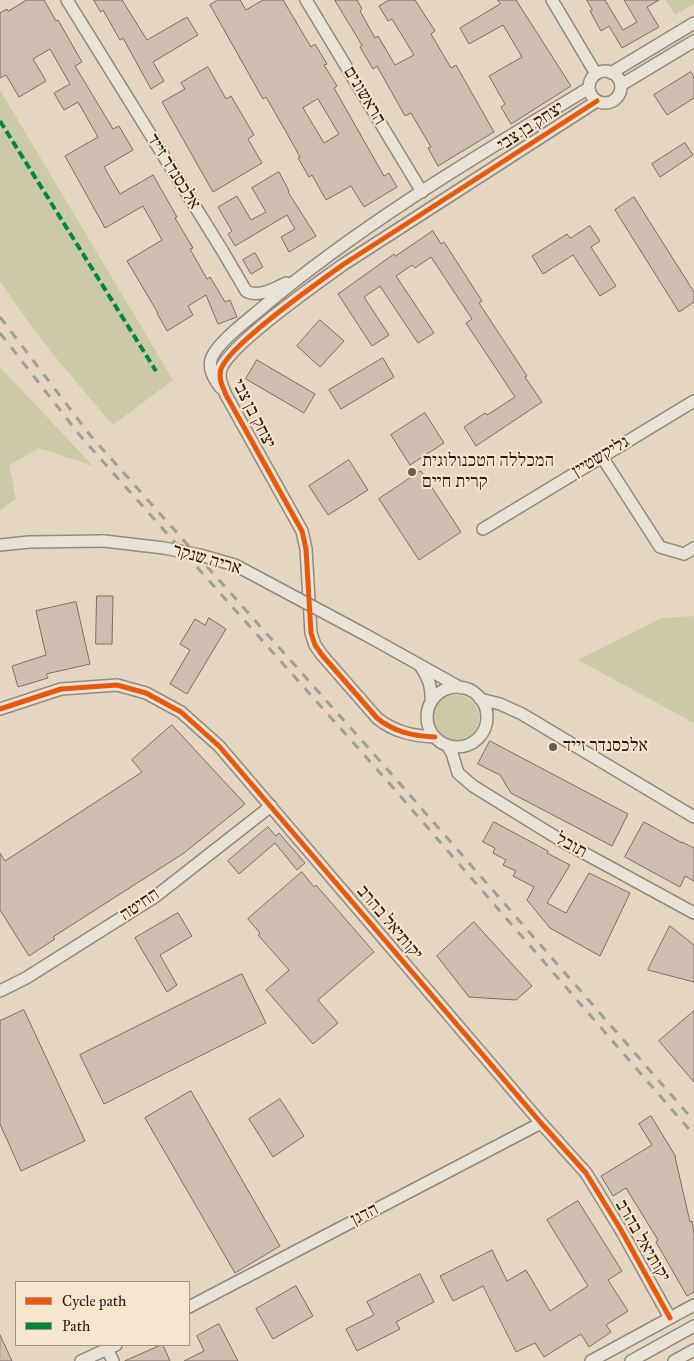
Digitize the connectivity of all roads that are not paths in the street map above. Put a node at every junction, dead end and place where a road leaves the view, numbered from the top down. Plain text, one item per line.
1 (67, 0) edge
2 (306, 0) edge
3 (552, 0) edge
4 (694, 23) edge
5 (694, 41) edge
6 (611, 73) junction
7 (596, 74) junction
8 (621, 85) junction
9 (589, 88) junction
10 (597, 101) junction
11 (422, 192) junction
12 (303, 274) junction
13 (226, 395) junction
14 (694, 401) edge
15 (602, 457) junction
16 (483, 529) dead end
17 (0, 545) edge
18 (694, 548) edge
19 (420, 666) junction
20 (461, 688) junction
21 (480, 699) junction
22 (431, 702) junction
23 (0, 709) edge
24 (513, 709) junction
25 (427, 716) junction
26 (486, 718) junction
27 (400, 731) junction
28 (434, 737) junction
29 (469, 744) junction
30 (446, 746) junction
31 (456, 769) junction
32 (271, 806) junction
33 (694, 817) edge
34 (694, 913) edge
35 (0, 992) edge
36 (541, 1123) junction
37 (694, 1305) edge
38 (190, 1306) edge
39 (670, 1318) junction
40 (694, 1326) edge
41 (111, 1347) edge
42 (694, 1350) edge
43 (81, 1361) edge
44 (113, 1361) edge
45 (591, 1361) edge
46 (631, 1361) edge
47 (674, 1361) edge

1 - 12 street, אלכסנדר זייד
2 - 11 street, הראשונים
3 - 7 street
4 - 6 street
5 - 8 street
6 - 7 street
6 - 8 street
7 - 9 street
8 - 10 street
9 - 10 street
9 - 11 street, יצחק בן צבי
10 - 13 street, יצחק בן צבי
11 - 12 street, יצחק בן צבי
12 - 13 street, יצחק בן צבי
13 - 27 street, יצחק בן צבי
14 - 15 street, גליקשטיין
15 - 16 street, גליקשטיין
15 - 18 street
17 - 19 street, אריה שנקר, bridge
19 - 20 street, אריה שנקר
19 - 22 street
20 - 21 street
20 - 22 street
21 - 24 street
21 - 26 street
22 - 25 street
23 - 32 street, יקותיאל בהרב
24 - 26 street
24 - 33 street
25 - 27 street
25 - 28 street
26 - 29 street
27 - 28 street, יצחק בן צבי
28 - 30 street
29 - 30 street
29 - 31 street
30 - 31 street, תובל
31 - 34 street, תובל
32 - 35 street, החיטה
32 - 36 street, יקותיאל בהרב
36 - 38 street, הדגן
36 - 39 street, יקותיאל בהרב
37 - 39 street
39 - 45 street
40 - 46 street
41 - 43 street
41 - 44 street
42 - 47 street

